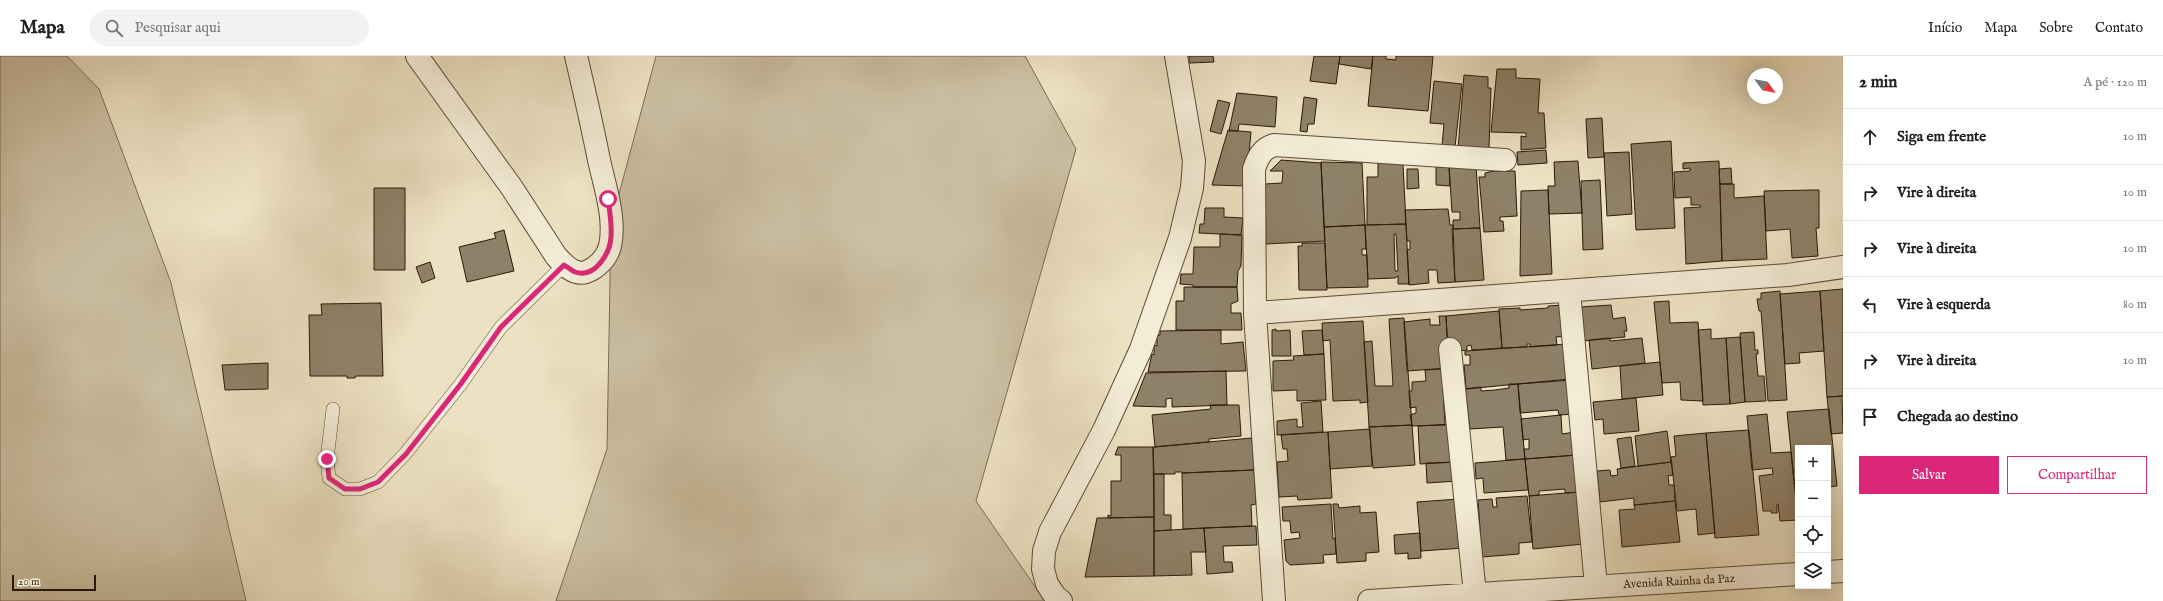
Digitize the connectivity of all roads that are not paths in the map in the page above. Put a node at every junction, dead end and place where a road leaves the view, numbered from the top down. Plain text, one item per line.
1 (417, 56) edge
2 (576, 56) edge
3 (1176, 56) edge
4 (1505, 160) dead end
5 (564, 265) junction
6 (1843, 267) edge
7 (1569, 291) junction
8 (1255, 313) junction
9 (1450, 349) dead end
10 (333, 409) dead end
11 (1843, 571) edge
12 (1831, 572) edge
13 (1795, 574) edge
14 (1596, 586) junction
15 (1475, 594) junction
16 (1061, 601) edge
17 (1274, 601) edge
18 (1369, 601) edge

1 - 5 street
2 - 5 street
3 - 16 street
4 - 8 street
5 - 10 lane
6 - 7 street
7 - 8 street
7 - 14 street
8 - 17 street
9 - 15 street
11 - 12 street
13 - 14 street, Avenida Rainha da Paz
14 - 15 street, Avenida Rainha da Paz
15 - 18 street, Avenida Rainha da Paz

